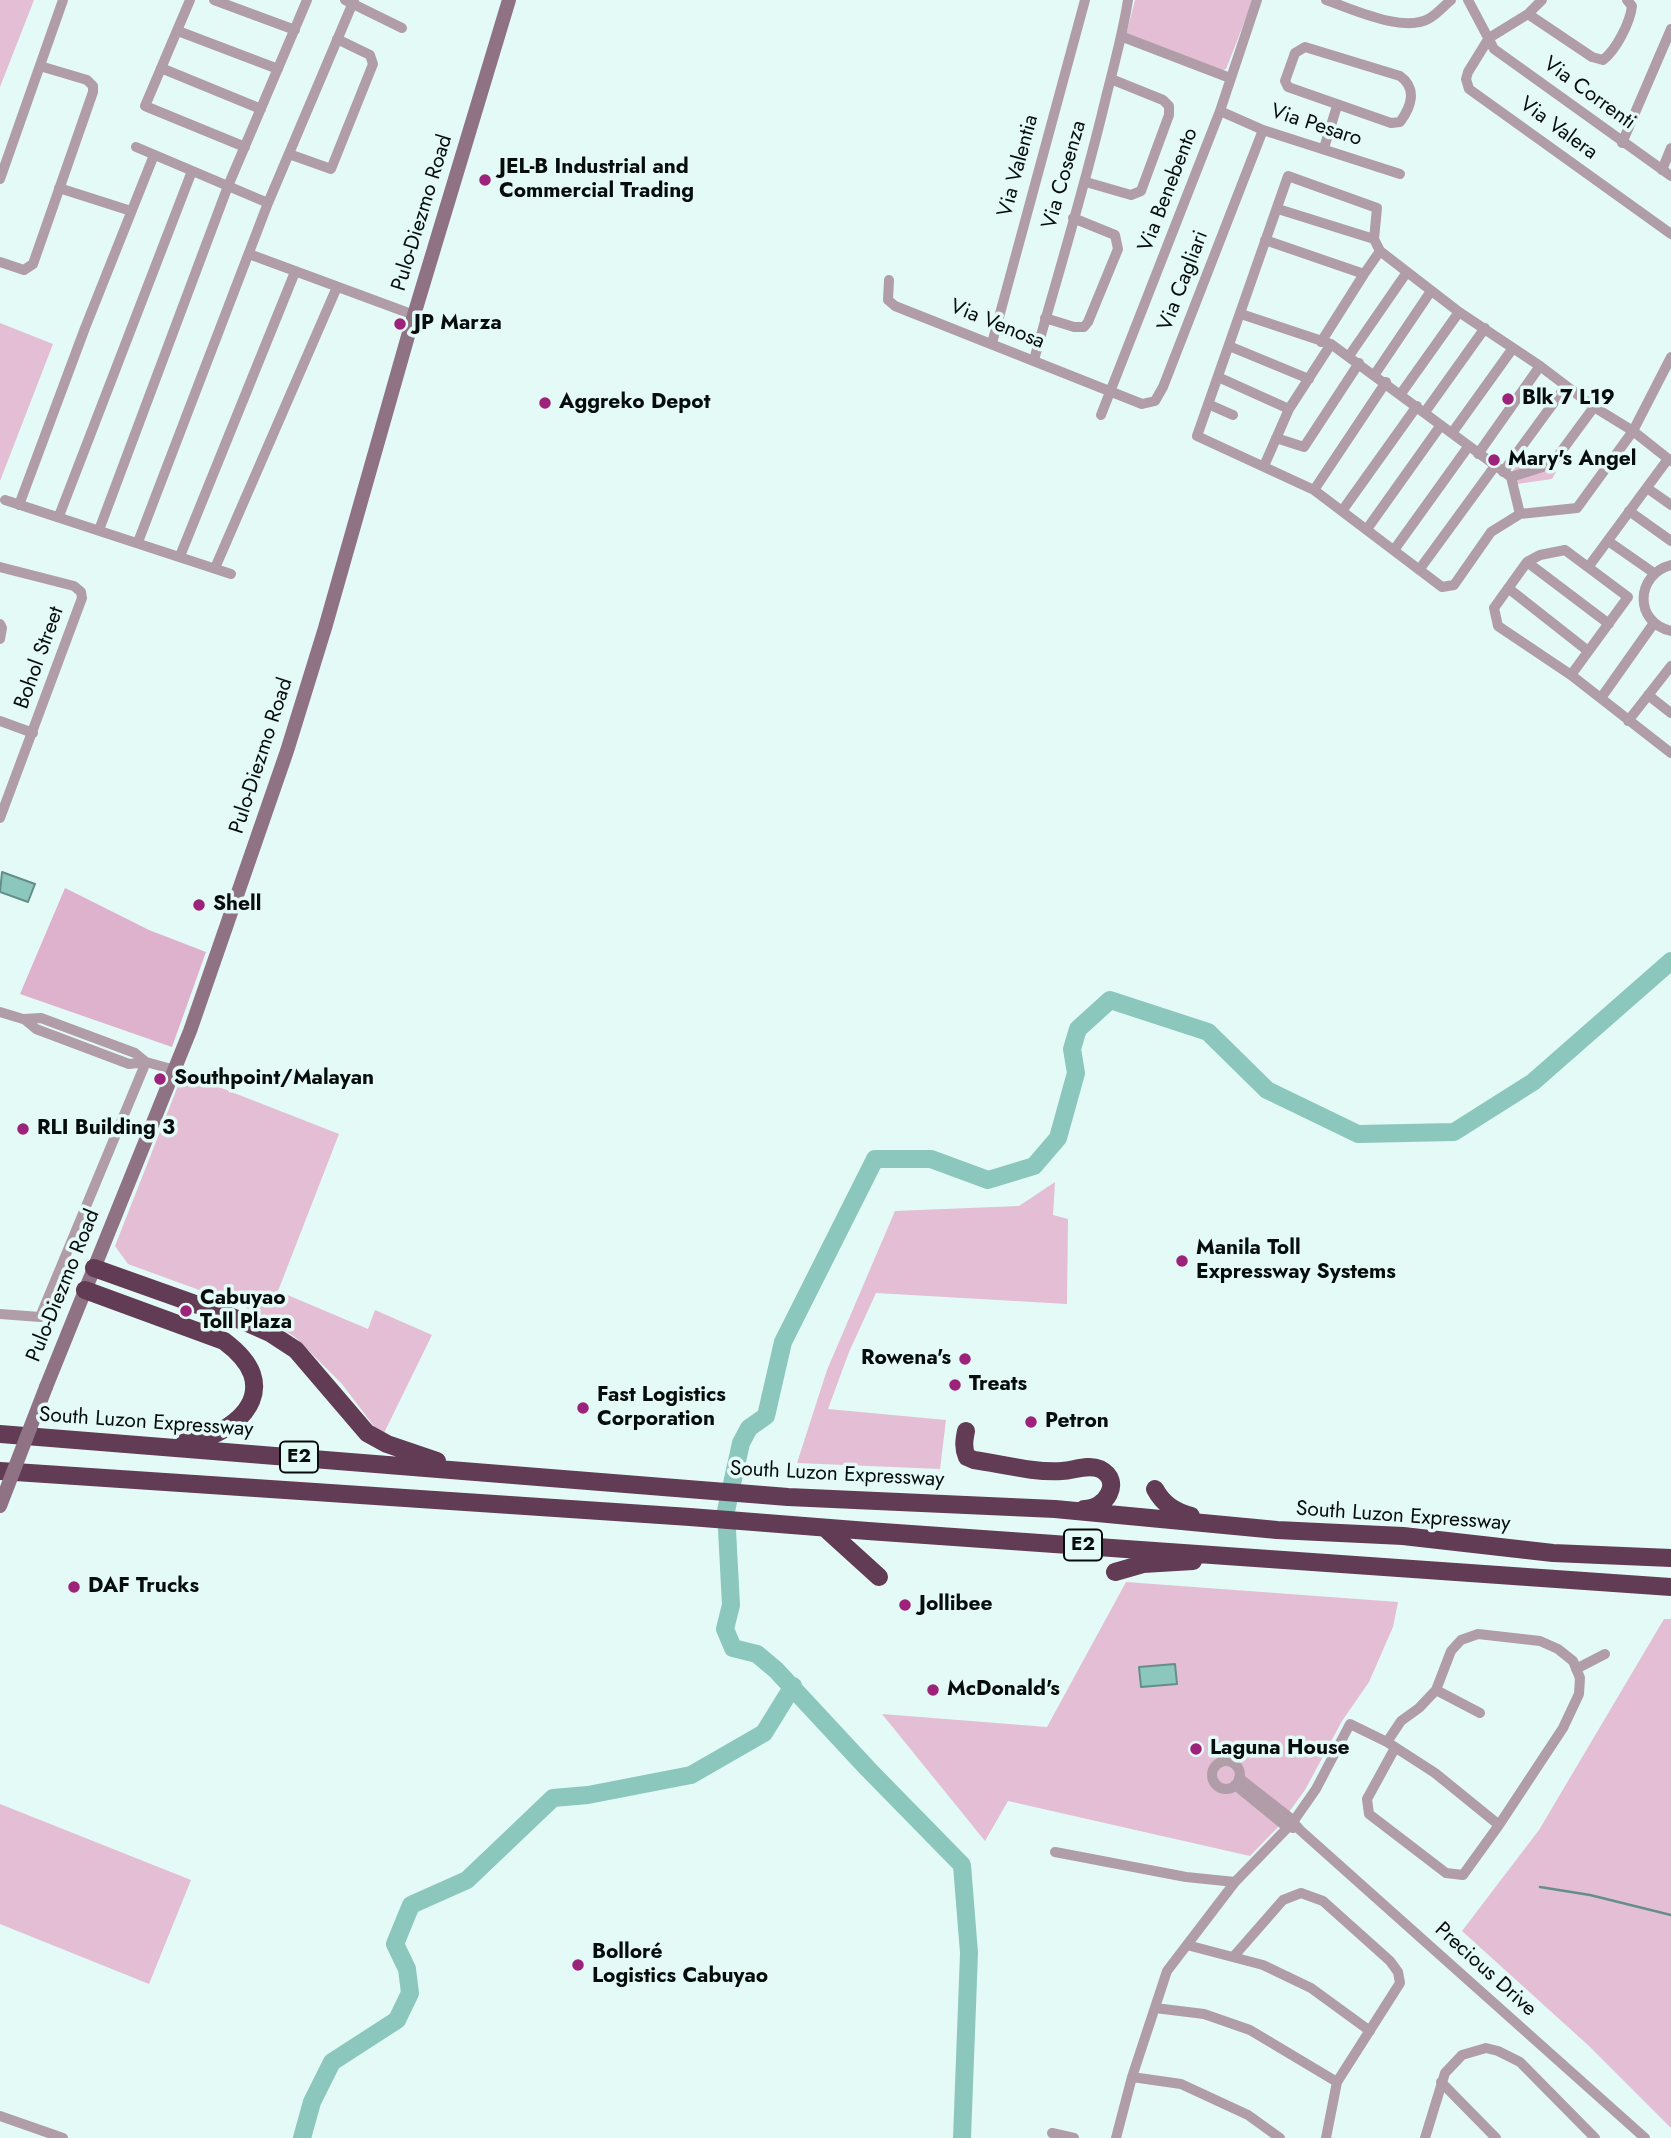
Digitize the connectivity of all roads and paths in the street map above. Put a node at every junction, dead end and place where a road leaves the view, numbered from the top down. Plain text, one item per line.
1 (63, 0) edge
2 (190, 0) edge
3 (214, 0) edge
4 (307, 0) edge
5 (509, 0) edge
6 (1085, 0) edge
7 (1128, 0) edge
8 (1257, 0) edge
9 (1326, 0) edge
10 (1451, 0) edge
11 (1468, 0) edge
12 (1542, 0) edge
13 (1628, 0) edge
14 (351, 1) edge
15 (1528, 14) junction
16 (402, 28) dead end
17 (1671, 29) edge
18 (295, 30) junction
19 (177, 31) junction
20 (1123, 37) junction
21 (1489, 38) junction
22 (337, 39) junction
23 (40, 66) junction
24 (161, 68) junction
25 (278, 69) junction
26 (1230, 78) junction
27 (1111, 79) junction
28 (1337, 106) junction
29 (261, 109) junction
30 (1220, 111) junction
31 (1263, 130) junction
32 (1622, 143) junction
33 (245, 146) junction
34 (136, 147) dead end
35 (1324, 148) junction
36 (1671, 148) edge
37 (289, 154) junction
38 (153, 155) junction
39 (191, 171) junction
40 (1666, 173) edge
41 (1400, 174) dead end
42 (0, 179) edge
43 (1086, 182) junction
44 (228, 186) junction
45 (59, 188) junction
46 (268, 203) junction
47 (1278, 209) junction
48 (131, 211) junction
49 (1073, 218) junction
50 (1671, 234) edge
51 (1374, 239) junction
52 (1265, 240) junction
53 (1380, 251) junction
54 (249, 254) junction
55 (0, 262) edge
56 (295, 272) junction
57 (1407, 272) junction
58 (1364, 274) junction
59 (889, 280) dead end
60 (337, 287) junction
61 (1431, 291) junction
62 (1459, 312) junction
63 (1241, 314) junction
64 (414, 315) junction
65 (1045, 318) junction
66 (1485, 328) junction
67 (992, 343) junction
68 (1326, 343) junction
69 (1229, 346) junction
70 (1513, 348) junction
71 (1349, 356) junction
72 (1671, 357) edge
73 (1034, 360) junction
74 (1359, 363) junction
75 (1540, 366) junction
76 (1375, 374) junction
77 (1218, 377) junction
78 (1309, 379) junction
79 (1386, 382) junction
80 (1566, 386) junction
81 (1111, 392) junction
82 (1400, 395) junction
83 (1208, 404) junction
84 (1594, 407) junction
85 (1289, 409) junction
86 (1421, 409) junction
87 (1101, 415) dead end
88 (1233, 415) dead end
89 (1441, 425) junction
90 (1633, 431) junction
91 (1452, 433) junction
92 (1276, 438) junction
93 (1468, 447) junction
94 (1478, 454) junction
95 (1670, 460) edge
96 (1264, 466) junction
97 (1503, 471) junction
98 (1647, 488) junction
99 (1314, 490) junction
100 (5, 500) dead end
101 (19, 505) junction
102 (1671, 505) edge
103 (1342, 511) junction
104 (1629, 512) junction
105 (1520, 514) junction
106 (59, 516) junction
107 (1367, 529) junction
108 (99, 530) junction
109 (1608, 541) junction
110 (1671, 541) edge
111 (138, 542) junction
112 (1394, 550) junction
113 (180, 556) junction
114 (1527, 562) junction
115 (1671, 565) edge
116 (1589, 566) junction
117 (0, 567) edge
118 (215, 568) junction
119 (1419, 570) junction
120 (1654, 573) junction
121 (231, 574) dead end
122 (1508, 588) junction
123 (1654, 623) junction
124 (0, 624) edge
125 (1609, 624) junction
126 (1671, 631) edge
127 (0, 639) edge
128 (1588, 651) junction
129 (1670, 670) edge
130 (1571, 675) junction
131 (1648, 695) junction
132 (1601, 698) junction
133 (1671, 713) edge
134 (0, 721) edge
135 (1628, 721) junction
136 (33, 733) junction
137 (1671, 753) edge
138 (0, 818) edge
139 (0, 1012) edge
140 (146, 1062) junction
141 (175, 1070) junction
142 (94, 1268) junction
143 (85, 1290) junction
144 (0, 1314) edge
145 (966, 1431) dead end
146 (0, 1434) edge
147 (136, 1445) junction
148 (463, 1470) junction
149 (0, 1471) edge
150 (1155, 1489) dead end
151 (0, 1506) edge
152 (1055, 1509) junction
153 (1232, 1525) junction
154 (824, 1528) junction
155 (1224, 1555) junction
156 (1671, 1558) edge
157 (1115, 1572) dead end
158 (879, 1577) dead end
159 (1671, 1587) edge
160 (1605, 1654) dead end
161 (1576, 1669) junction
162 (1436, 1690) junction
163 (1480, 1713) dead end
164 (1391, 1745) junction
165 (1237, 1782) dead end
166 (1291, 1824) junction
167 (1499, 1825) junction
168 (1055, 1852) dead end
169 (1236, 1882) junction
170 (1187, 1945) junction
171 (1234, 1956) junction
172 (1155, 2008) junction
173 (1370, 2031) junction
174 (1132, 2077) junction
175 (1337, 2082) junction
176 (1441, 2082) junction
177 (0, 2116) edge
178 (1052, 2133) dead end
179 (63, 2138) edge
180 (1074, 2138) edge
181 (1116, 2138) edge
182 (1280, 2138) edge
183 (1326, 2138) edge
184 (1425, 2138) edge
185 (1496, 2138) edge
186 (1595, 2138) edge
187 (1646, 2138) edge

1 - 23 street
2 - 19 street
3 - 18 street
4 - 18 street
5 - 64 main road, Pulo-Diezmo Road
6 - 67 street, Via Valentia
7 - 20 street, Via Cosenza
8 - 26 street, Via Benebento
9 - 10 street
11 - 21 street, Via Correnti
12 - 15 street
13 - 15 street
14 - 16 street
14 - 22 street
15 - 21 street
17 - 32 street
18 - 25 street
19 - 24 street
19 - 25 street
20 - 26 street
20 - 27 street, Via Cosenza
21 - 32 street, Via Correnti
21 - 50 street, Via Valera
22 - 37 street
22 - 37 street
23 - 42 street
23 - 45 street
24 - 29 street
24 - 33 street
25 - 29 street
26 - 30 street, Via Benebento
27 - 43 street, Via Cosenza
27 - 43 street
28 - 28 street
28 - 35 street
29 - 33 street
30 - 31 street, Via Pesaro
30 - 81 street, Via Benebento
31 - 35 street, Via Pesaro
31 - 81 street, Via Cagliari
32 - 40 street, Via Correnti
33 - 44 street
34 - 38 street
35 - 41 street, Via Pesaro
36 - 40 street
37 - 46 street
38 - 39 street
38 - 48 street
39 - 44 street
39 - 106 street
43 - 49 street, Via Cosenza
44 - 46 street
44 - 108 street
45 - 48 street
45 - 55 street
46 - 54 street
47 - 51 street
47 - 51 street
47 - 52 street
48 - 101 street
49 - 65 street, Via Cosenza
49 - 65 street
51 - 53 street
52 - 58 street
52 - 63 street
53 - 57 street
53 - 58 street
54 - 56 street
54 - 111 street
56 - 60 street
56 - 113 street
57 - 61 street
57 - 71 street
58 - 68 street
59 - 67 street, Via Venosa
60 - 64 street
60 - 118 street
61 - 62 street
61 - 76 street
62 - 66 street
62 - 82 street
63 - 68 street
63 - 69 street
64 - 141 main road, Pulo-Diezmo Road
65 - 73 street, Via Cosenza
66 - 70 street
66 - 86 street
67 - 73 street, Via Venosa
68 - 71 street
68 - 78 street
69 - 77 street
69 - 78 street
70 - 75 street
70 - 91 street
71 - 74 street
72 - 90 street
73 - 81 street, Via Venosa
74 - 76 street
74 - 92 street
75 - 80 street
75 - 94 street
76 - 79 street
77 - 83 street
77 - 85 street
78 - 85 street
79 - 82 street
79 - 99 street
80 - 84 street
80 - 97 street
81 - 87 street, Via Benebento
82 - 86 street
83 - 88 street
83 - 96 street
84 - 90 street
84 - 97 street
85 - 92 street
86 - 89 street
86 - 103 street
89 - 91 street
89 - 107 street
90 - 95 street
90 - 105 street
91 - 93 street
92 - 96 street
93 - 94 street
93 - 112 street
94 - 97 street
95 - 98 street
96 - 99 street
97 - 105 street
97 - 119 street
98 - 102 street
98 - 104 street
99 - 103 street
100 - 101 street
101 - 106 street
103 - 107 street
104 - 109 street
104 - 110 street
105 - 119 street
106 - 108 street
107 - 112 street
108 - 111 street
109 - 116 street
109 - 120 street
111 - 113 street
112 - 119 street
113 - 118 street
114 - 116 street
114 - 122 street
114 - 125 street
115 - 120 street
116 - 125 street
117 - 136 street, Bohol Street
118 - 121 street
120 - 123 street
122 - 128 street
122 - 130 street
123 - 126 street
123 - 132 street
124 - 127 street
125 - 128 street
128 - 130 street
129 - 131 street
130 - 132 street
131 - 133 street
131 - 135 street
132 - 135 street
134 - 136 street
135 - 137 street
136 - 138 street, Bohol Street
139 - 140 street
140 - 141 street
140 - 144 street
141 - 142 main road, Pulo-Diezmo Road
142 - 143 main road, Pulo-Diezmo Road
142 - 148 highway
143 - 147 highway
143 - 151 main road, Pulo-Diezmo Road, bridge
145 - 152 highway
146 - 147 highway, South Luzon Expressway / E2
147 - 148 highway, South Luzon Expressway / E2
148 - 152 highway, South Luzon Expressway / E2
149 - 154 highway, E2
150 - 153 highway
152 - 153 highway, South Luzon Expressway / E2
153 - 156 highway, South Luzon Expressway / E2
154 - 155 highway, E2
154 - 158 highway
155 - 157 highway
155 - 159 highway, E2
160 - 161 street
161 - 162 street
161 - 167 street
162 - 163 street
162 - 164 street
164 - 166 street
164 - 167 street
164 - 167 street
165 - 166 street, Precious Drive
166 - 169 street
166 - 187 street, Precious Drive
168 - 169 street
169 - 170 street
170 - 171 street
170 - 172 street
171 - 173 street
171 - 173 street
172 - 174 street
172 - 175 street
173 - 175 street
174 - 181 street
174 - 182 street
175 - 183 street
176 - 184 street
176 - 185 street
176 - 186 street
177 - 179 street
178 - 180 street

